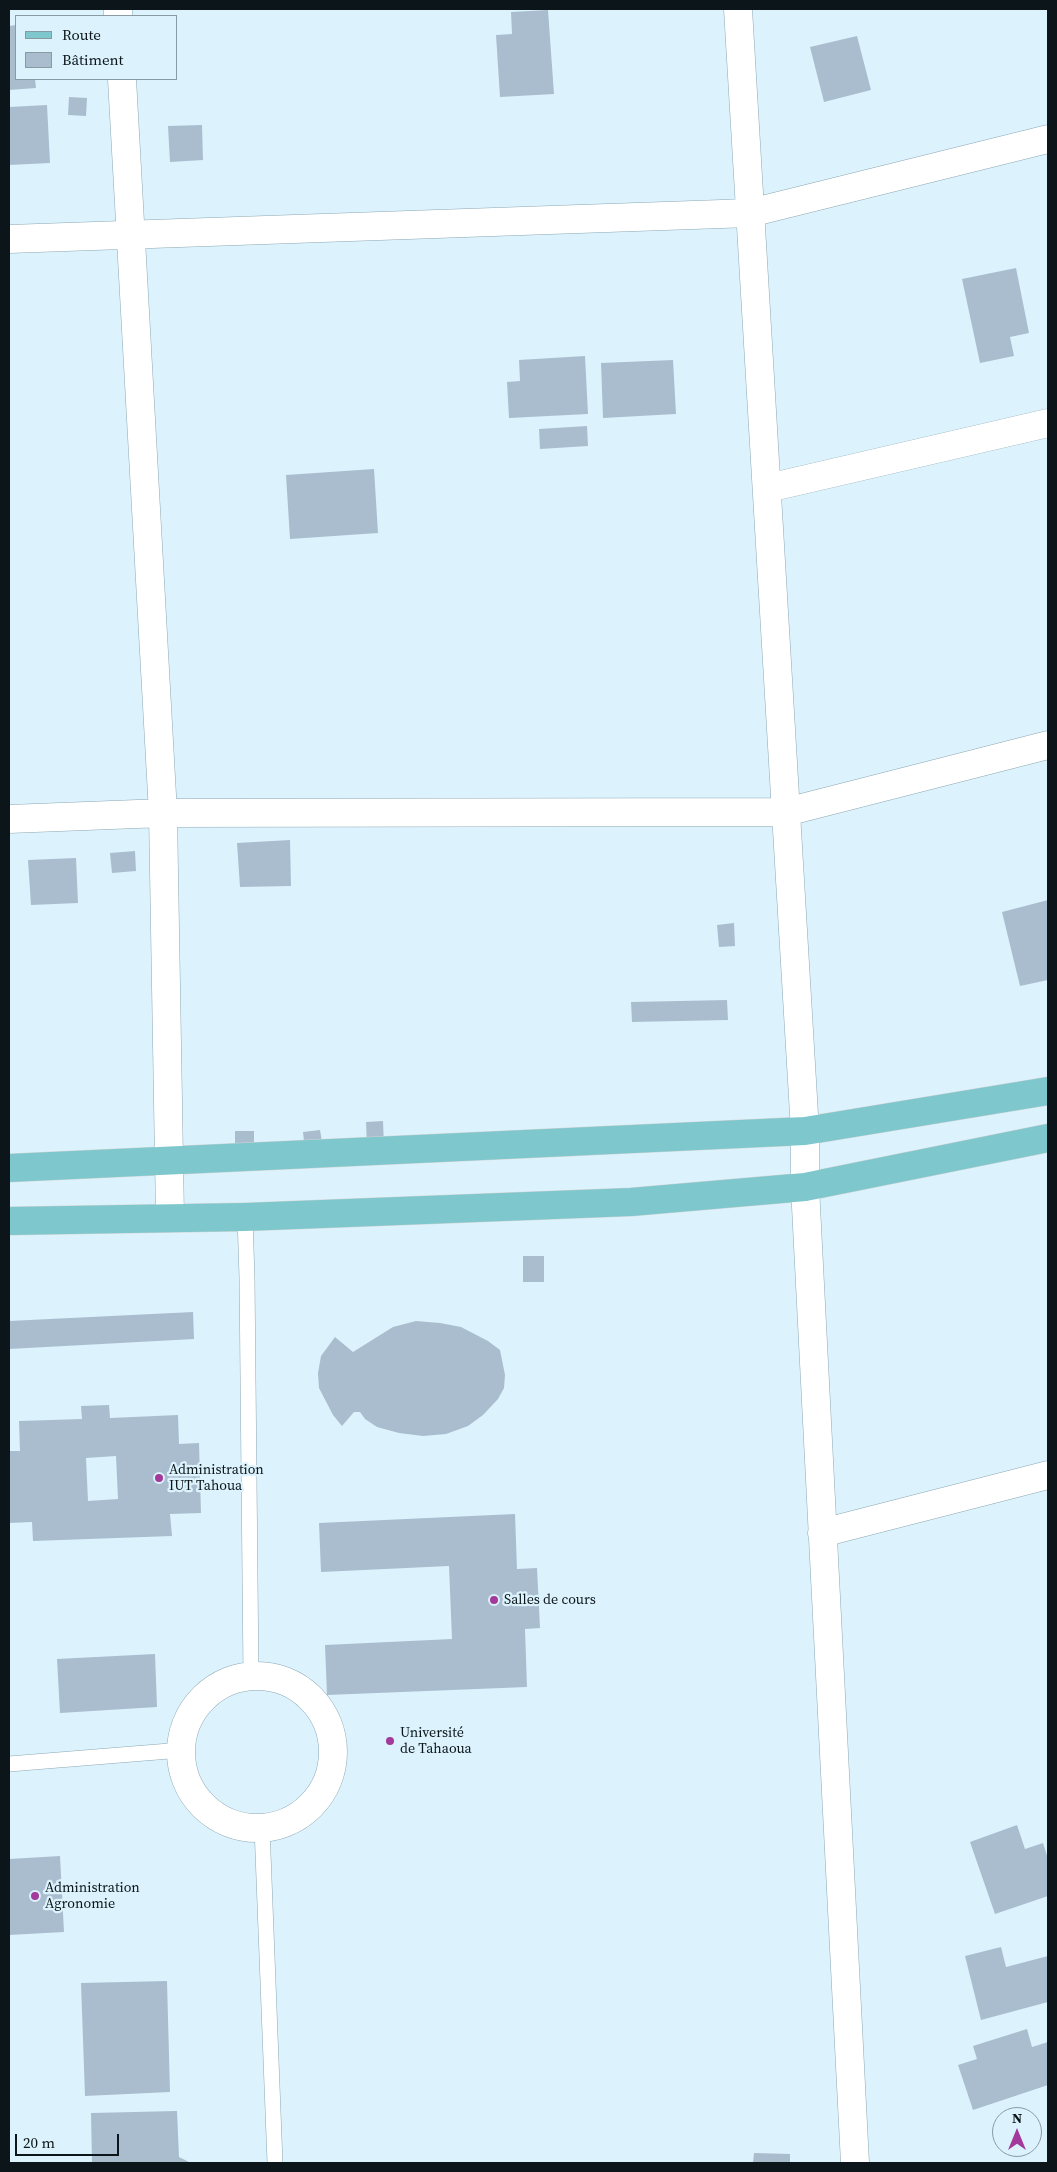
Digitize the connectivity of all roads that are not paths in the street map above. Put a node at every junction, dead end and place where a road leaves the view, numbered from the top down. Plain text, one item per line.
1 (738, 9) edge
2 (122, 80) edge
3 (1048, 139) edge
4 (750, 213) junction
5 (130, 234) junction
6 (9, 239) edge
7 (1048, 423) edge
8 (768, 488) junction
9 (1048, 745) edge
10 (786, 812) junction
11 (163, 813) junction
12 (9, 819) edge
13 (1048, 1091) edge
14 (805, 1131) junction
15 (1048, 1138) edge
16 (169, 1162) junction
17 (9, 1168) edge
18 (805, 1187) junction
19 (170, 1217) junction
20 (244, 1217) junction
21 (9, 1222) edge
22 (1048, 1475) edge
23 (822, 1533) junction
24 (251, 1676) junction
25 (182, 1750) junction
26 (9, 1764) edge
27 (262, 1827) junction
28 (275, 2163) edge
29 (855, 2163) edge

1 - 4 street
2 - 5 street
3 - 4 street
4 - 5 street
4 - 8 street
5 - 6 street
5 - 11 street
7 - 8 street
8 - 10 street
9 - 10 street
10 - 11 street
10 - 14 street
11 - 12 street
11 - 16 street
13 - 14 main road
14 - 16 main road
14 - 18 street
15 - 18 main road
16 - 17 main road
16 - 19 street
18 - 20 main road
18 - 23 street
19 - 20 main road
19 - 21 main road
20 - 24 lane
22 - 23 street
23 - 29 street
24 - 25 street
24 - 27 street
25 - 26 lane
25 - 27 street
27 - 28 lane

